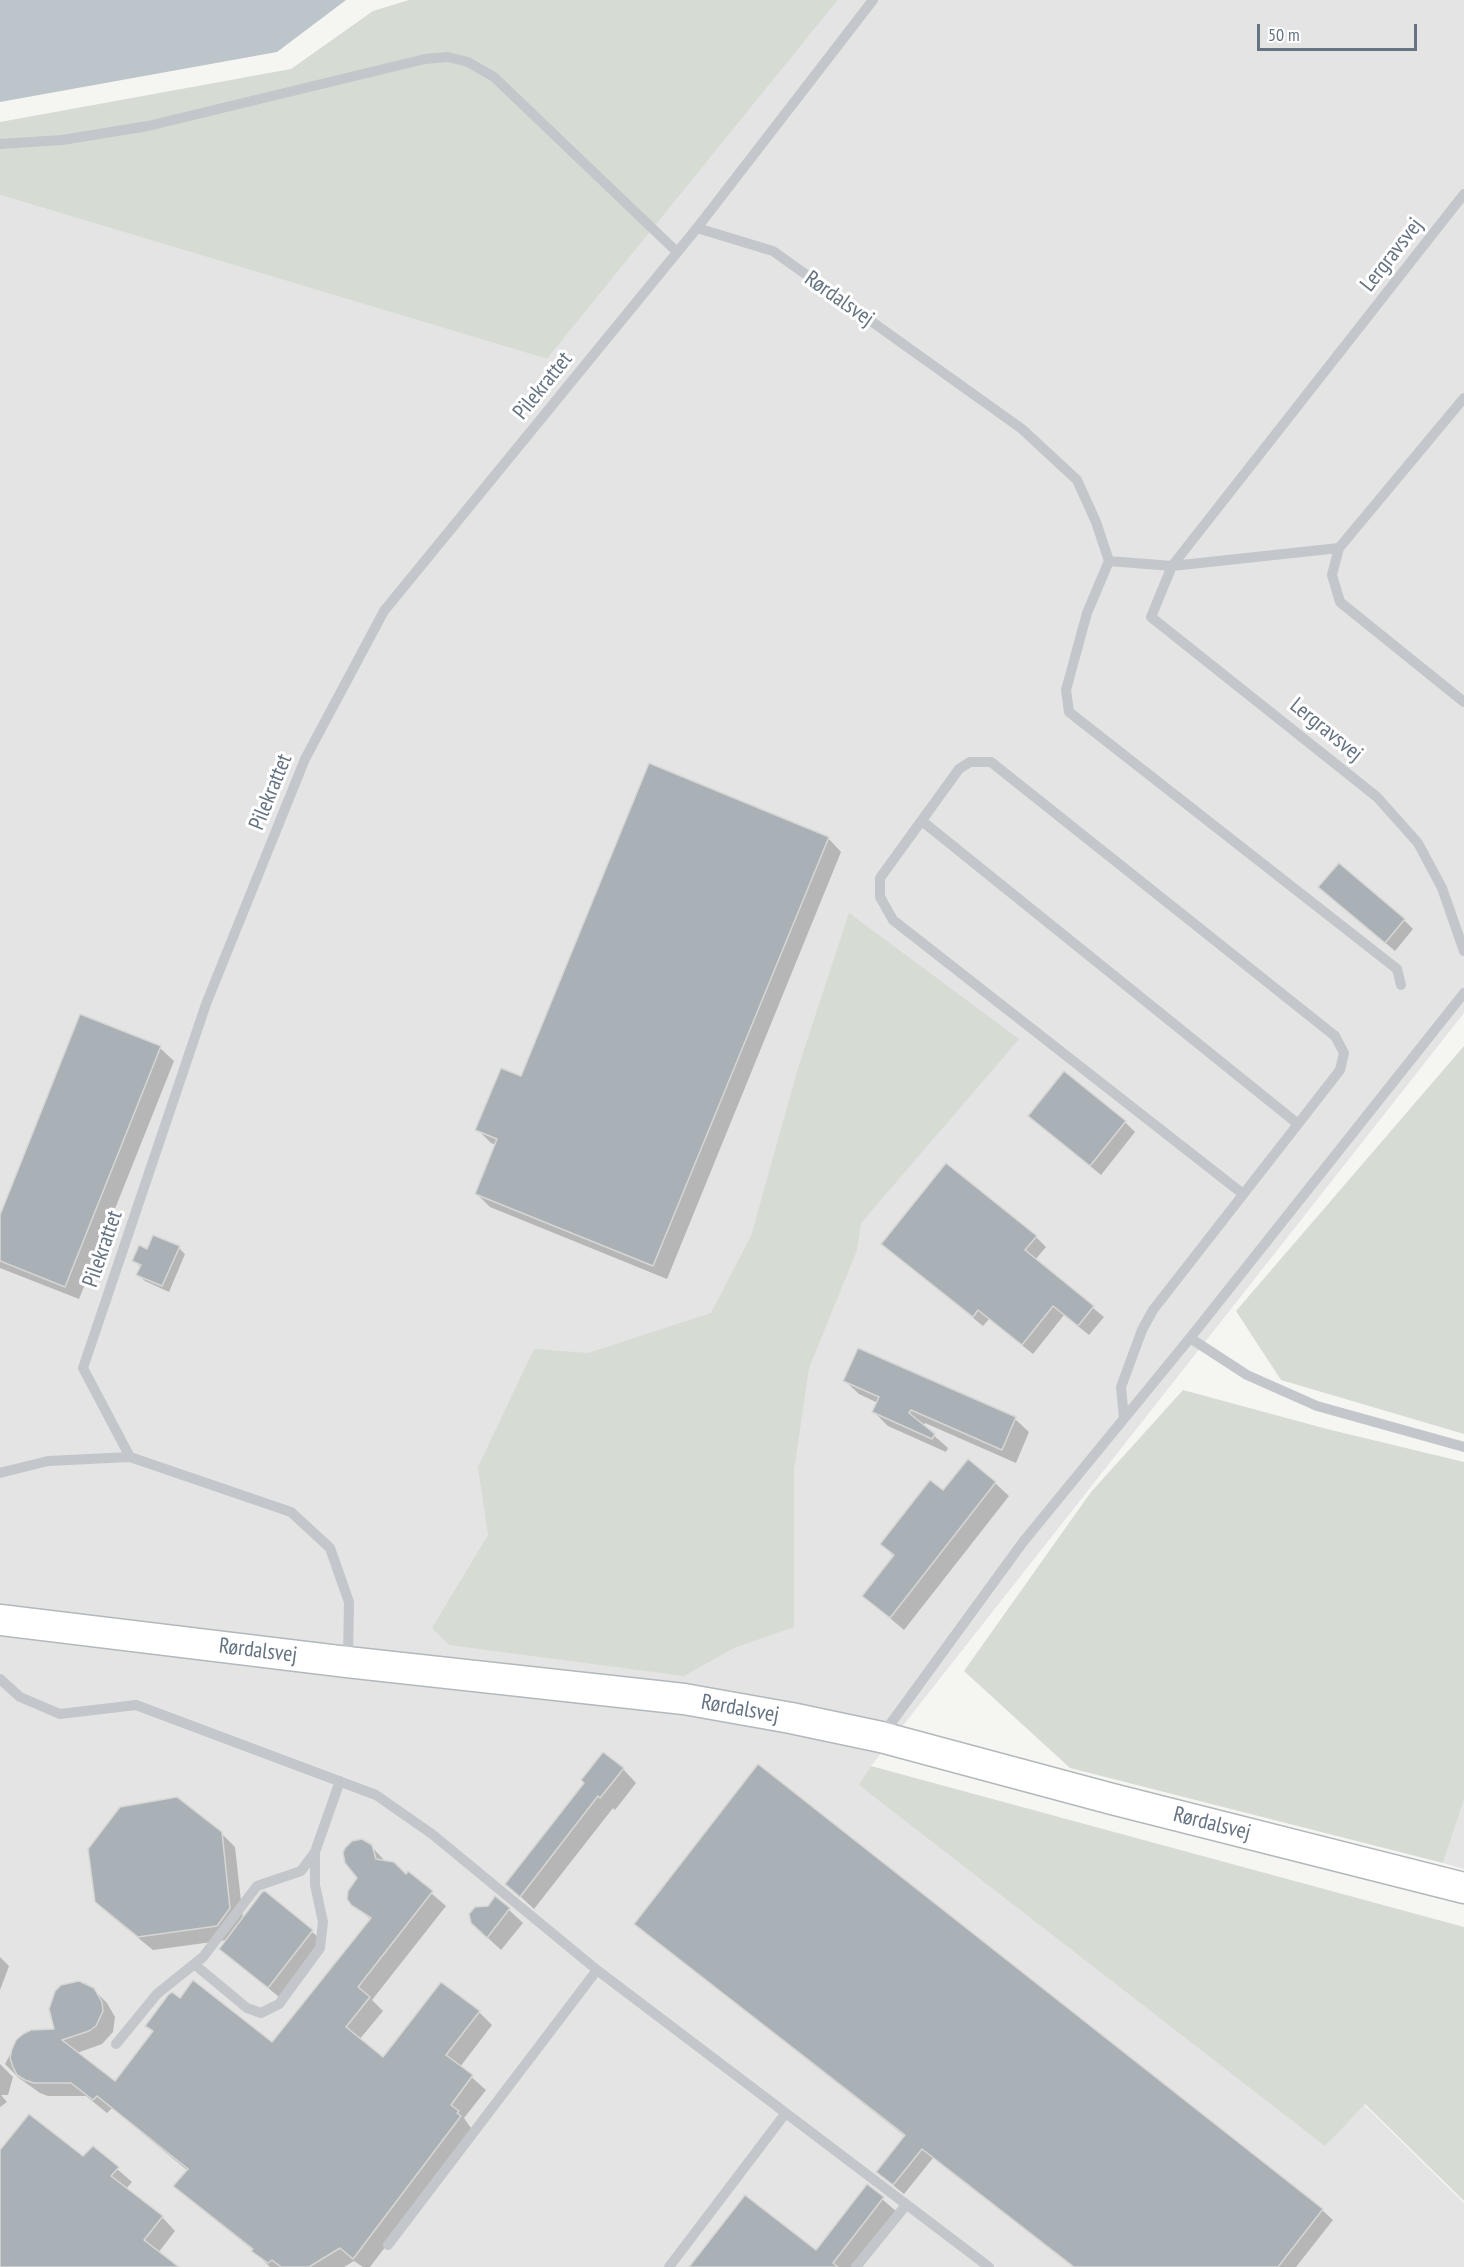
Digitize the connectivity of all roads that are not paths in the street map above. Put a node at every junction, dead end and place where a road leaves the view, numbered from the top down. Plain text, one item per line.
1 (873, 0) edge
2 (0, 144) edge
3 (1464, 194) edge
4 (697, 228) junction
5 (677, 252) junction
6 (1464, 398) edge
7 (1339, 548) junction
8 (1109, 561) junction
9 (1172, 566) junction
10 (1464, 702) edge
11 (922, 820) junction
12 (1464, 951) edge
13 (1401, 985) dead end
14 (1464, 993) edge
15 (1298, 1124) junction
16 (1243, 1194) junction
17 (1190, 1338) junction
18 (1124, 1419) junction
19 (1464, 1447) edge
20 (130, 1457) junction
21 (0, 1473) edge
22 (8, 1621) edge
23 (348, 1662) junction
24 (0, 1679) edge
25 (880, 1737) junction
26 (340, 1781) junction
27 (315, 1852) junction
28 (1464, 1888) edge
29 (194, 1964) junction
30 (597, 1970) junction
31 (116, 2044) dead end
32 (785, 2114) junction
33 (906, 2205) junction
34 (388, 2245) dead end
35 (669, 2267) edge
36 (856, 2267) edge
37 (989, 2267) edge

1 - 4 lane
2 - 5 lane
3 - 9 lane, Lergravsvej
4 - 5 lane, Pilekrattet
4 - 8 lane, Rørdalsvej
5 - 20 lane, Pilekrattet
6 - 7 lane
7 - 9 lane
7 - 10 lane
8 - 9 lane
8 - 13 lane
9 - 12 lane, Lergravsvej
11 - 15 lane
11 - 15 lane
11 - 16 lane
14 - 17 lane
15 - 16 lane
16 - 18 lane
17 - 18 lane
17 - 19 lane
18 - 25 lane
20 - 21 lane
20 - 23 lane
22 - 23 street, Rørdalsvej
23 - 25 street, Rørdalsvej
24 - 26 lane
25 - 28 street, Rørdalsvej
26 - 27 lane
26 - 30 lane
27 - 29 lane
27 - 29 lane
29 - 31 lane
30 - 32 lane
30 - 34 lane
32 - 33 lane
32 - 35 lane
33 - 36 lane
33 - 37 lane

